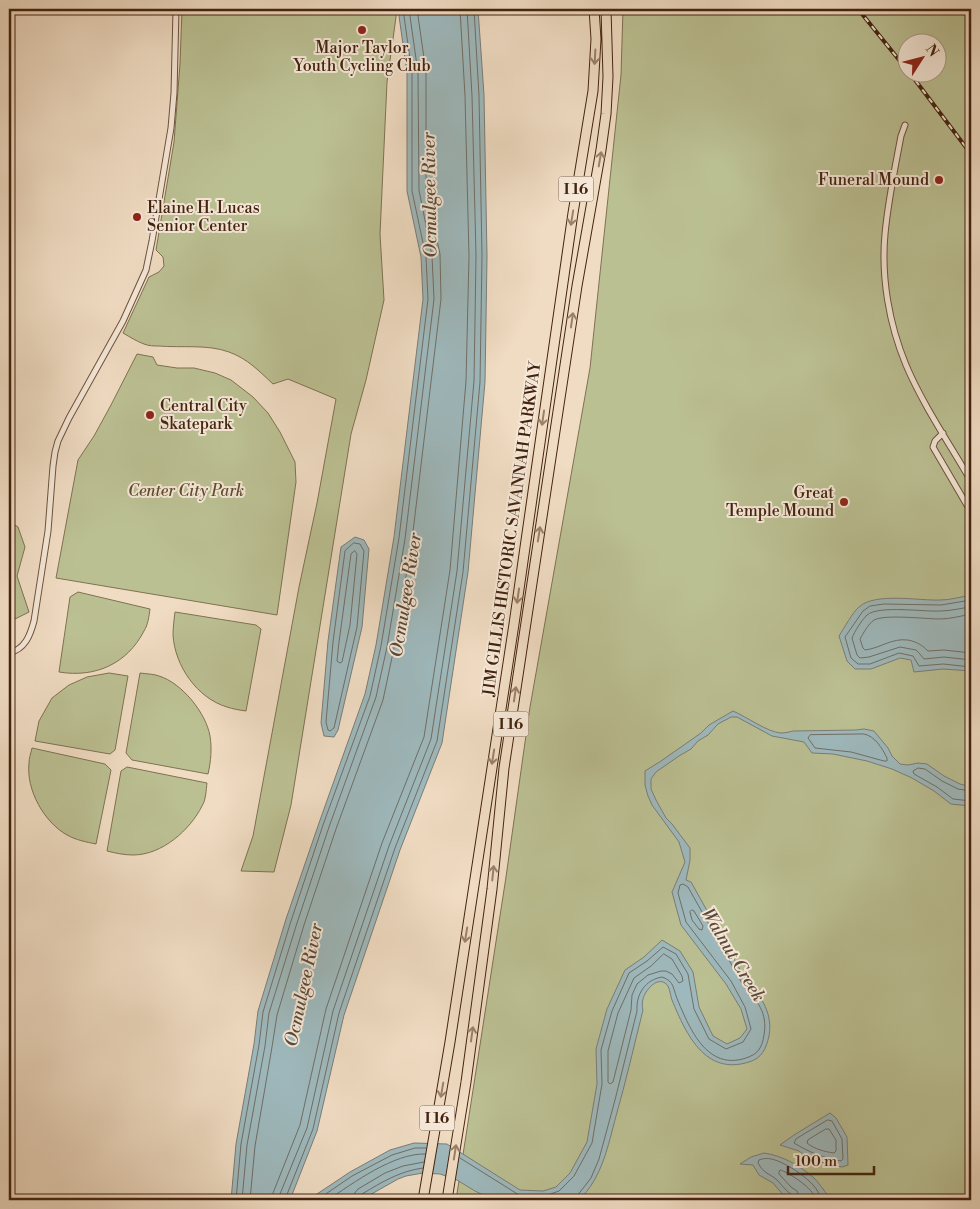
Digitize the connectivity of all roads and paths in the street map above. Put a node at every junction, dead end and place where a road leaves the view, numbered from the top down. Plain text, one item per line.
1 (176, 9) edge
2 (594, 9) edge
3 (606, 9) edge
4 (905, 125) dead end
5 (942, 433) junction
6 (971, 481) edge
7 (971, 512) edge
8 (9, 653) edge
9 (423, 1197) edge
10 (447, 1200) edge

1 - 8 street
2 -> 9 highway, JIM GILLIS HISTORIC SAVANNAH PARKWAY / I 16
10 -> 3 highway, JIM GILLIS HISTORIC SAVANNAH PARKWAY / I 16
4 - 5 street
5 - 6 street
5 - 7 street

